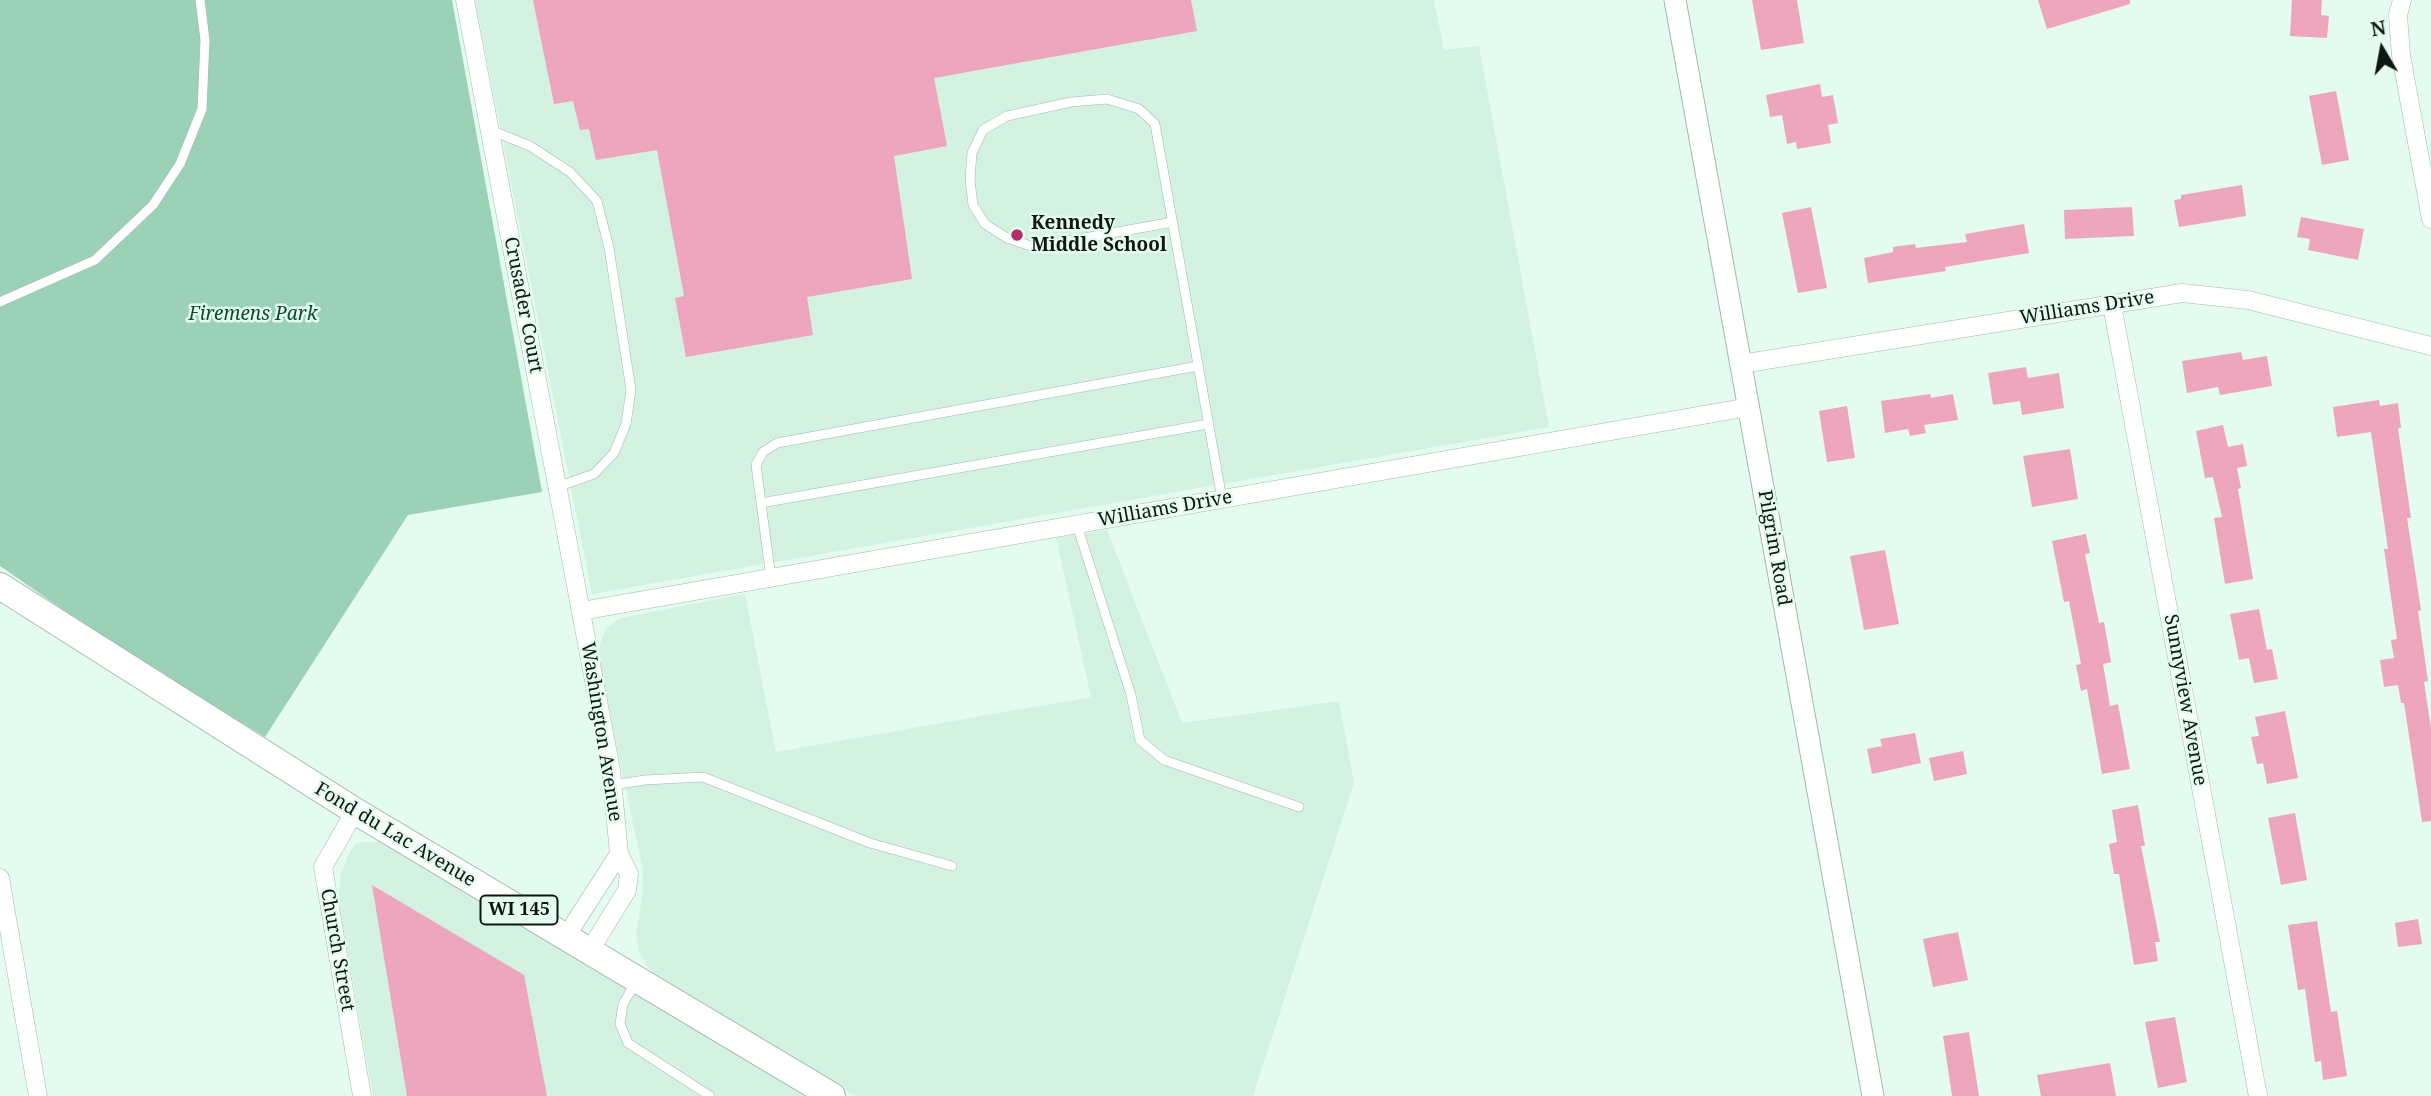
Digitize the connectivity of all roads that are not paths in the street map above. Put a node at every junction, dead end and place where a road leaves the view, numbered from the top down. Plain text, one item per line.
1 (200, 0) edge
2 (465, 0) edge
3 (1675, 0) edge
4 (2402, 0) edge
5 (490, 130) junction
6 (2431, 219) edge
7 (1173, 222) junction
8 (0, 302) edge
9 (2112, 305) junction
10 (2431, 346) edge
11 (1741, 364) junction
12 (1198, 366) junction
13 (1749, 407) junction
14 (1208, 424) junction
15 (557, 487) junction
16 (1222, 499) junction
17 (761, 503) junction
18 (1076, 524) junction
19 (771, 578) junction
20 (0, 586) edge
21 (581, 611) junction
22 (612, 785) junction
23 (1298, 807) dead end
24 (355, 811) junction
25 (619, 854) junction
26 (952, 866) dead end
27 (0, 878) edge
28 (565, 938) junction
29 (589, 952) junction
30 (637, 980) junction
31 (38, 1096) edge
32 (362, 1096) edge
33 (710, 1096) edge
34 (832, 1096) edge
35 (1874, 1096) edge
36 (2258, 1096) edge

1 - 8 lane
2 - 5 street, Crusader Court
3 - 11 street, Pilgrim Road
4 - 6 street
5 - 15 street, Crusader Court
5 - 15 lane
7 - 7 lane
7 - 12 lane
9 - 10 street, Williams Drive
9 - 11 street, Williams Drive
9 - 36 street, Sunnyview Avenue
11 - 13 street, Pilgrim Road
12 - 14 lane
12 - 17 lane
13 - 16 street, Williams Drive
13 - 35 street, Pilgrim Road
14 - 16 lane
14 - 17 lane
15 - 21 street, Crusader Court
16 - 18 street, Williams Drive
17 - 19 lane
18 - 19 street, Williams Drive
18 - 23 lane
19 - 21 street, Williams Drive
20 - 24 main road, Fond du Lac Avenue / WI 145
21 - 22 street, Washington Avenue
22 - 25 street, Washington Avenue
22 - 26 lane
24 - 28 main road, Fond du Lac Avenue / WI 145
24 - 32 street, Church Street
25 - 28 street
25 - 29 street, Washington Avenue
27 - 31 street
28 - 29 main road, Fond du Lac Avenue / WI 145
29 - 30 main road, Fond du Lac Avenue / WI 145
30 - 33 lane
30 - 34 main road, Fond du Lac Avenue / WI 145

